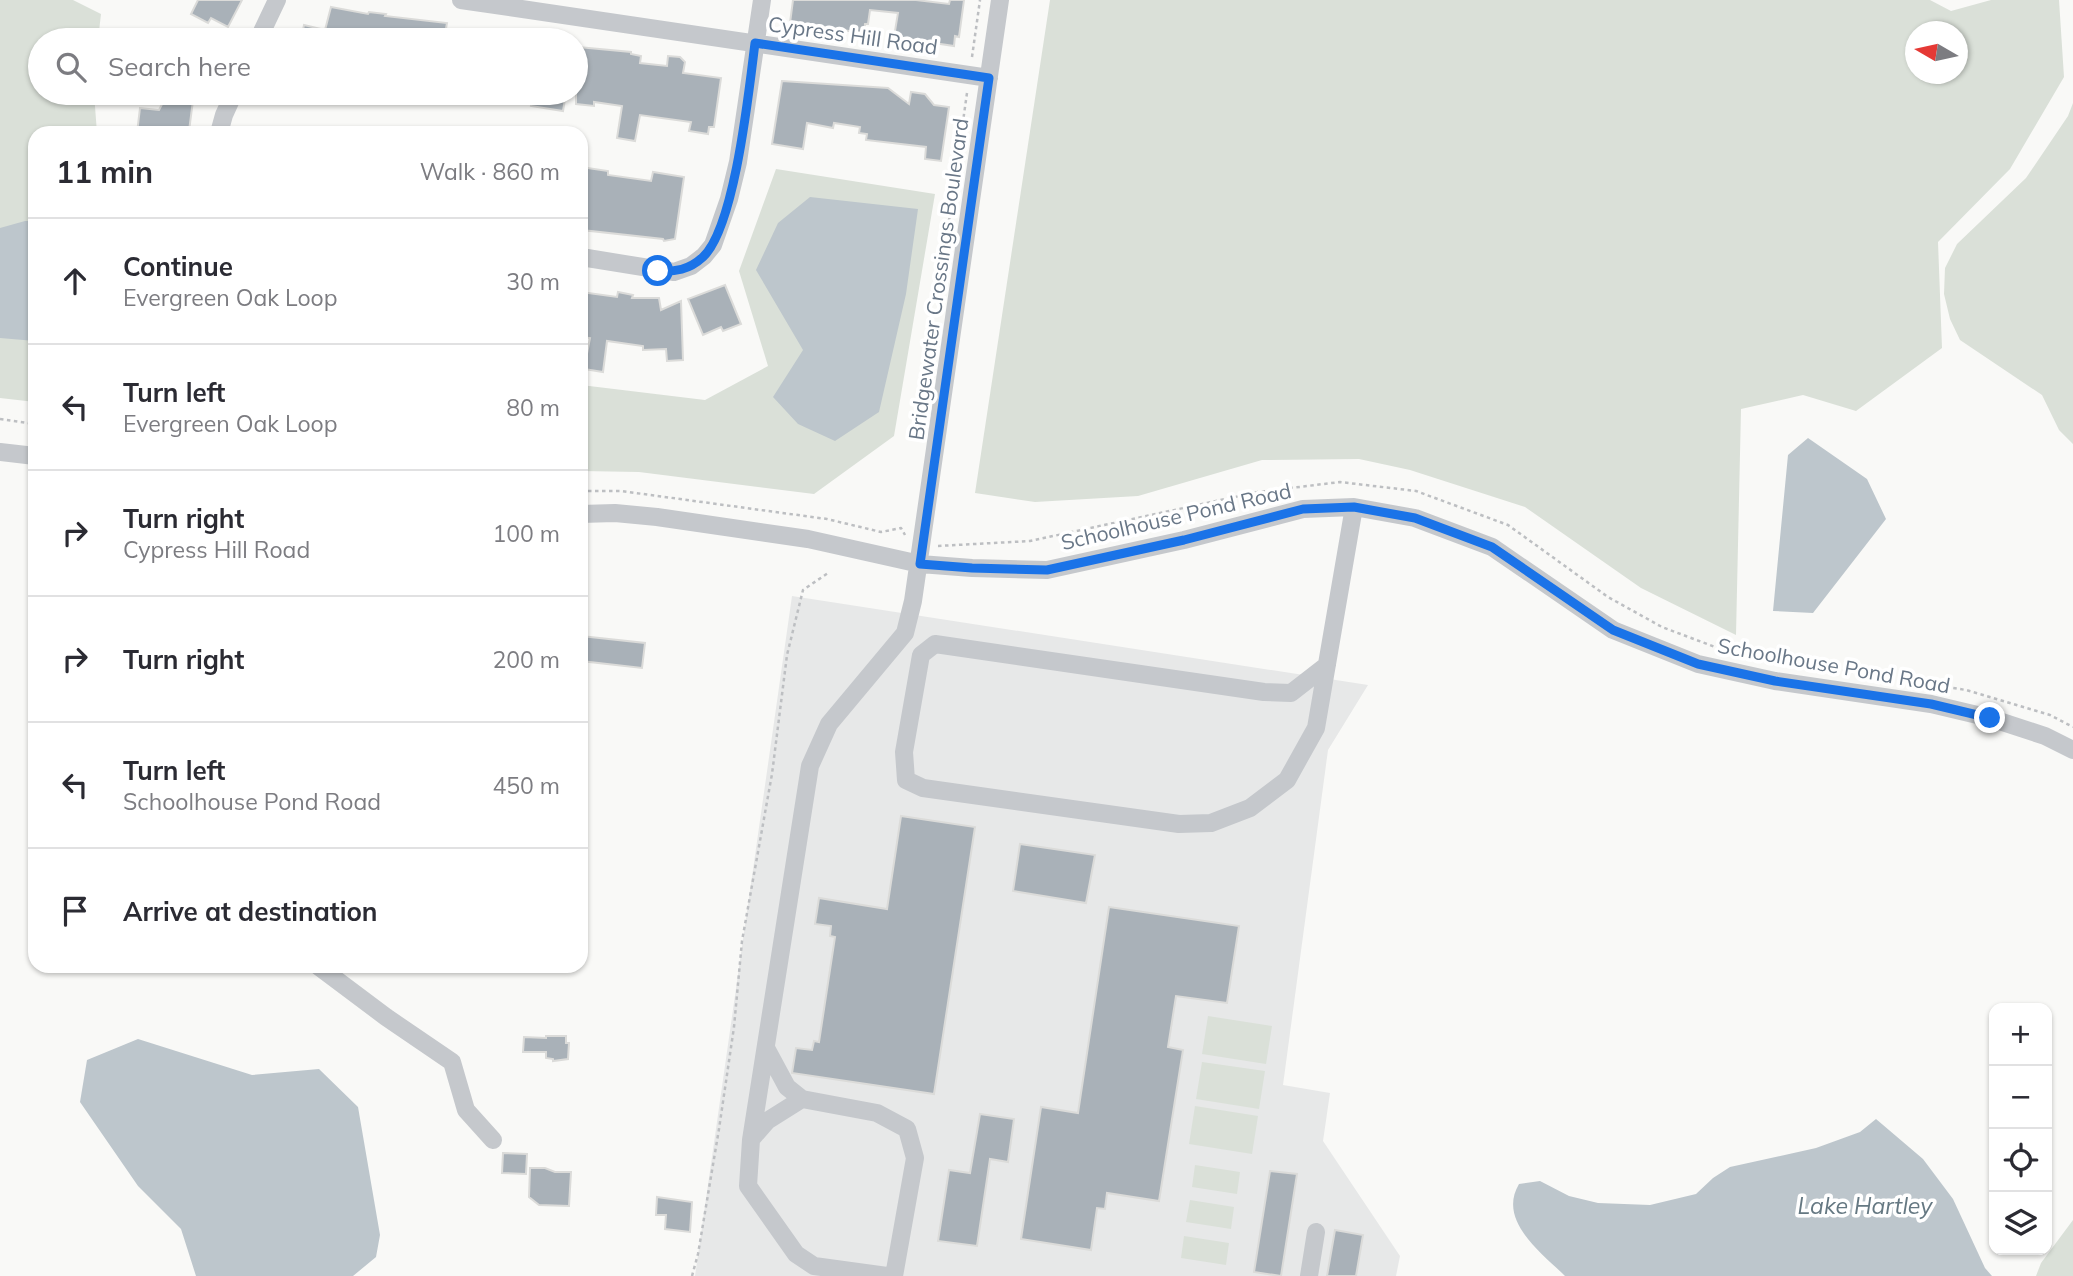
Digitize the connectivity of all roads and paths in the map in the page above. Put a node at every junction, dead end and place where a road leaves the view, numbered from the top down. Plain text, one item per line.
1 (277, 0) edge
2 (461, 0) edge
3 (762, 0) edge
4 (980, 0) edge
5 (1000, 0) edge
6 (529, 5) edge
7 (264, 28) edge
8 (755, 43) junction
9 (971, 64) dead end
10 (989, 78) junction
11 (229, 105) edge
12 (221, 126) edge
13 (588, 258) edge
14 (0, 419) edge
15 (28, 423) edge
16 (0, 452) edge
17 (28, 455) edge
18 (1354, 507) junction
19 (588, 514) edge
20 (920, 564) junction
21 (828, 573) dead end
22 (1326, 665) junction
23 (2073, 750) edge
24 (327, 973) edge
25 (766, 1048) junction
26 (802, 1099) junction
27 (493, 1140) dead end
28 (751, 1140) junction
29 (1316, 1231) dead end
30 (692, 1276) edge
31 (887, 1276) edge
32 (894, 1276) edge
33 (1308, 1276) edge

1 - 7 street
2 - 6 street, Cypress Hill Road
3 - 8 street
4 - 9 path
5 - 10 street, Bridgewater Crossings Boulevard
6 - 8 street, Cypress Hill Road
8 - 10 street, Cypress Hill Road
8 - 13 street
10 - 20 street, Bridgewater Crossings Boulevard
11 - 12 street
14 - 15 path
16 - 17 street
18 - 20 street, Schoolhouse Pond Road
18 - 22 street
18 - 23 street, Schoolhouse Pond Road
19 - 20 street, Schoolhouse Pond Road
20 - 25 street, Bridgewater Crossings Boulevard
21 - 30 path
22 - 22 street
24 - 27 street
25 - 26 street
25 - 28 street, Bridgewater Crossings Boulevard
26 - 28 street
26 - 32 street
28 - 31 street, Bridgewater Crossings Boulevard
29 - 33 street

